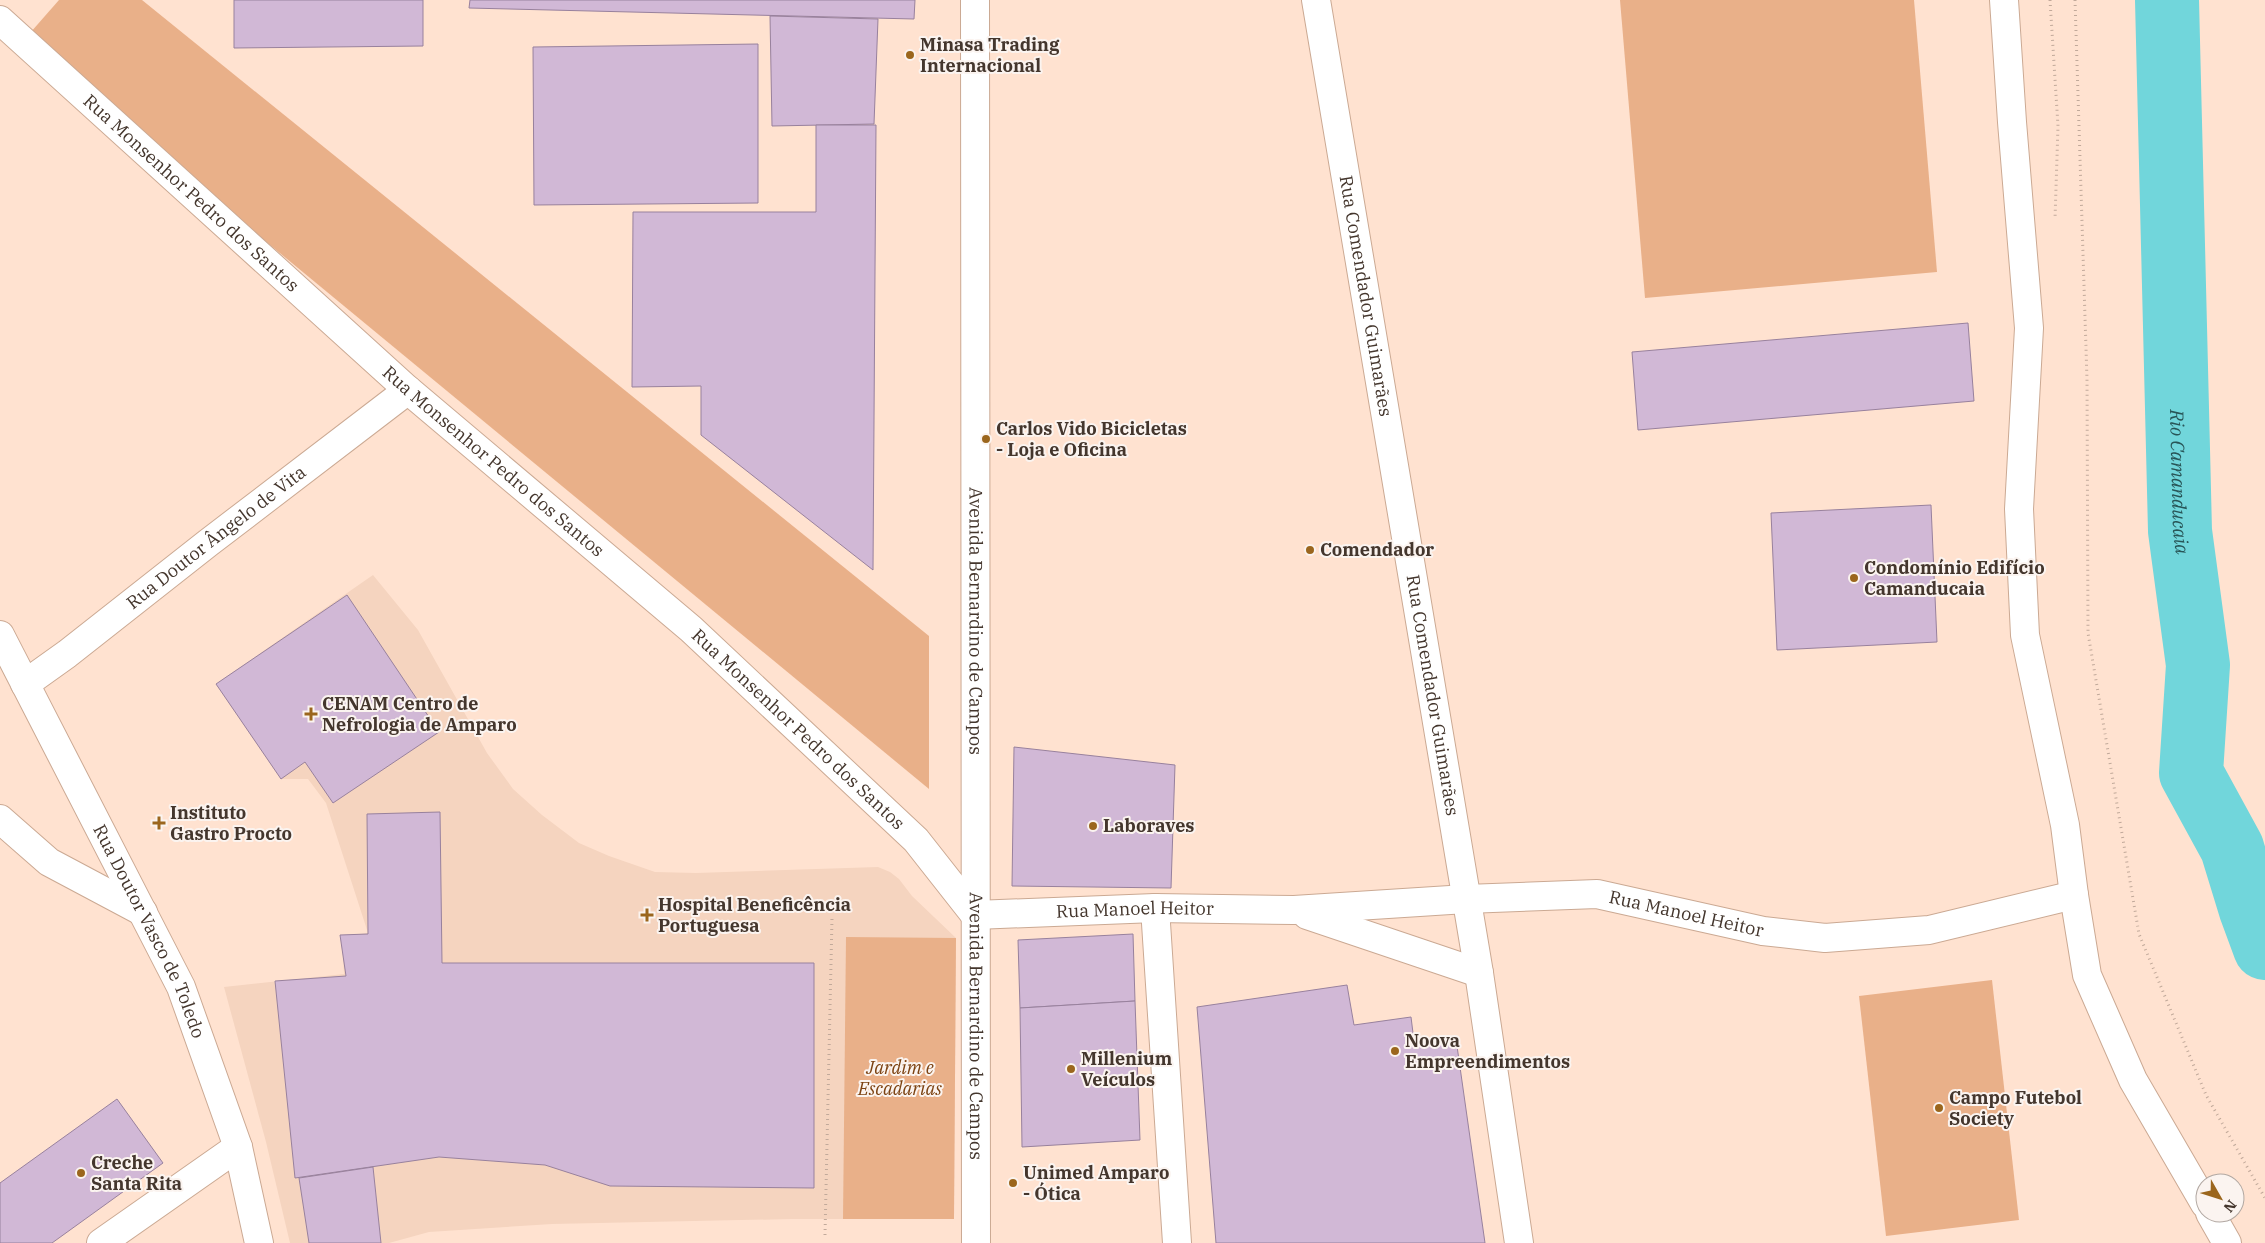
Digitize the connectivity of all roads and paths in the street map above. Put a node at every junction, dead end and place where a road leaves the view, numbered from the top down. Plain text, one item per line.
1 (975, 0) edge
2 (1316, 0) edge
3 (2004, 0) edge
4 (2050, 0) edge
5 (2075, 0) edge
6 (0, 20) edge
7 (2054, 224) dead end
8 (408, 390) junction
9 (0, 635) edge
10 (25, 684) junction
11 (0, 819) edge
12 (2074, 895) junction
13 (1466, 899) junction
14 (1155, 908) junction
15 (1294, 910) junction
16 (143, 912) junction
17 (975, 915) junction
18 (832, 918) dead end
19 (1479, 973) junction
20 (238, 1147) junction
21 (2195, 1187) edge
22 (2265, 1198) edge
23 (2216, 1223) edge
24 (825, 1235) dead end
25 (101, 1243) edge
26 (259, 1243) edge
27 (976, 1243) edge
28 (1177, 1243) edge
29 (1519, 1243) edge
30 (2227, 1243) edge

1 - 17 street, Avenida Bernardino de Campos
2 - 13 street, Rua Comendador Guimarães
3 - 12 street
4 - 7 path
5 - 22 path
6 - 8 street, Rua Monsenhor Pedro dos Santos
8 - 10 street, Rua Doutor Ângelo de Vita
8 - 17 street, Rua Monsenhor Pedro dos Santos
9 - 10 street, Rua Doutor Vasco de Toledo
10 - 16 street, Rua Doutor Vasco de Toledo
11 - 16 street
12 - 13 street, Rua Manoel Heitor
12 - 21 street
13 - 15 street, Rua Manoel Heitor
13 - 19 street, Rua Comendador Guimarães
14 - 15 street, Rua Manoel Heitor
14 - 17 street, Rua Manoel Heitor
14 - 28 street
15 - 19 street, Rua Manoel Heitor
16 - 20 street, Rua Doutor Vasco de Toledo
17 - 27 street, Avenida Bernardino de Campos
18 - 24 path
19 - 29 street, Rua Comendador Guimarães
20 - 25 street
20 - 26 street, Rua Doutor Vasco de Toledo
23 - 30 street

